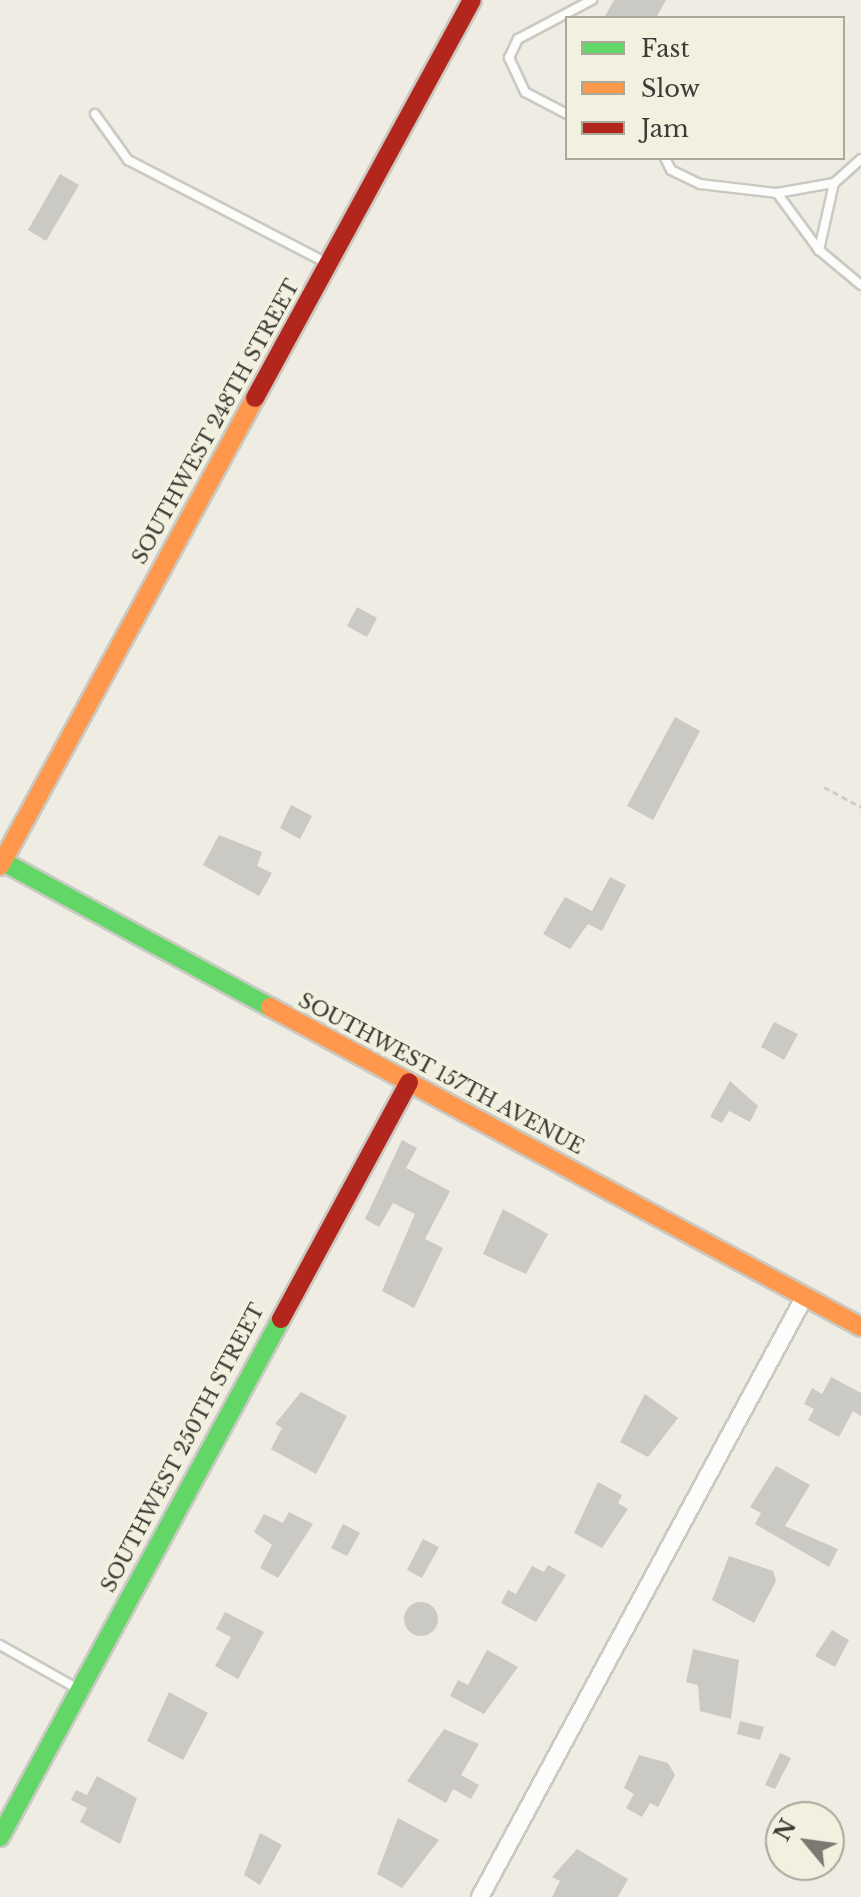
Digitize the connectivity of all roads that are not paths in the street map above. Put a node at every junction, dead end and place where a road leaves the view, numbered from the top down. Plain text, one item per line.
1 (472, 0) edge
2 (592, 0) edge
3 (565, 113) edge
4 (95, 114) dead end
5 (861, 159) edge
6 (667, 160) edge
7 (834, 183) junction
8 (777, 193) junction
9 (819, 250) junction
10 (328, 264) junction
11 (861, 285) edge
12 (1, 863) edge
13 (409, 1082) junction
14 (805, 1296) junction
15 (861, 1327) edge
16 (0, 1645) edge
17 (79, 1689) junction
18 (0, 1837) edge
19 (480, 1897) edge

1 - 10 street, SOUTHWEST 248TH STREET
2 - 3 lane
4 - 10 lane
5 - 7 lane
6 - 8 lane
7 - 8 lane
7 - 9 lane
8 - 9 lane
9 - 11 lane
10 - 12 street, SOUTHWEST 248TH STREET
12 - 13 street, SOUTHWEST 157TH AVENUE
13 - 14 street, SOUTHWEST 157TH AVENUE
13 - 17 street, SOUTHWEST 250TH STREET
14 - 15 street, SOUTHWEST 157TH AVENUE
14 - 19 street
16 - 17 lane
17 - 18 street, SOUTHWEST 250TH STREET

